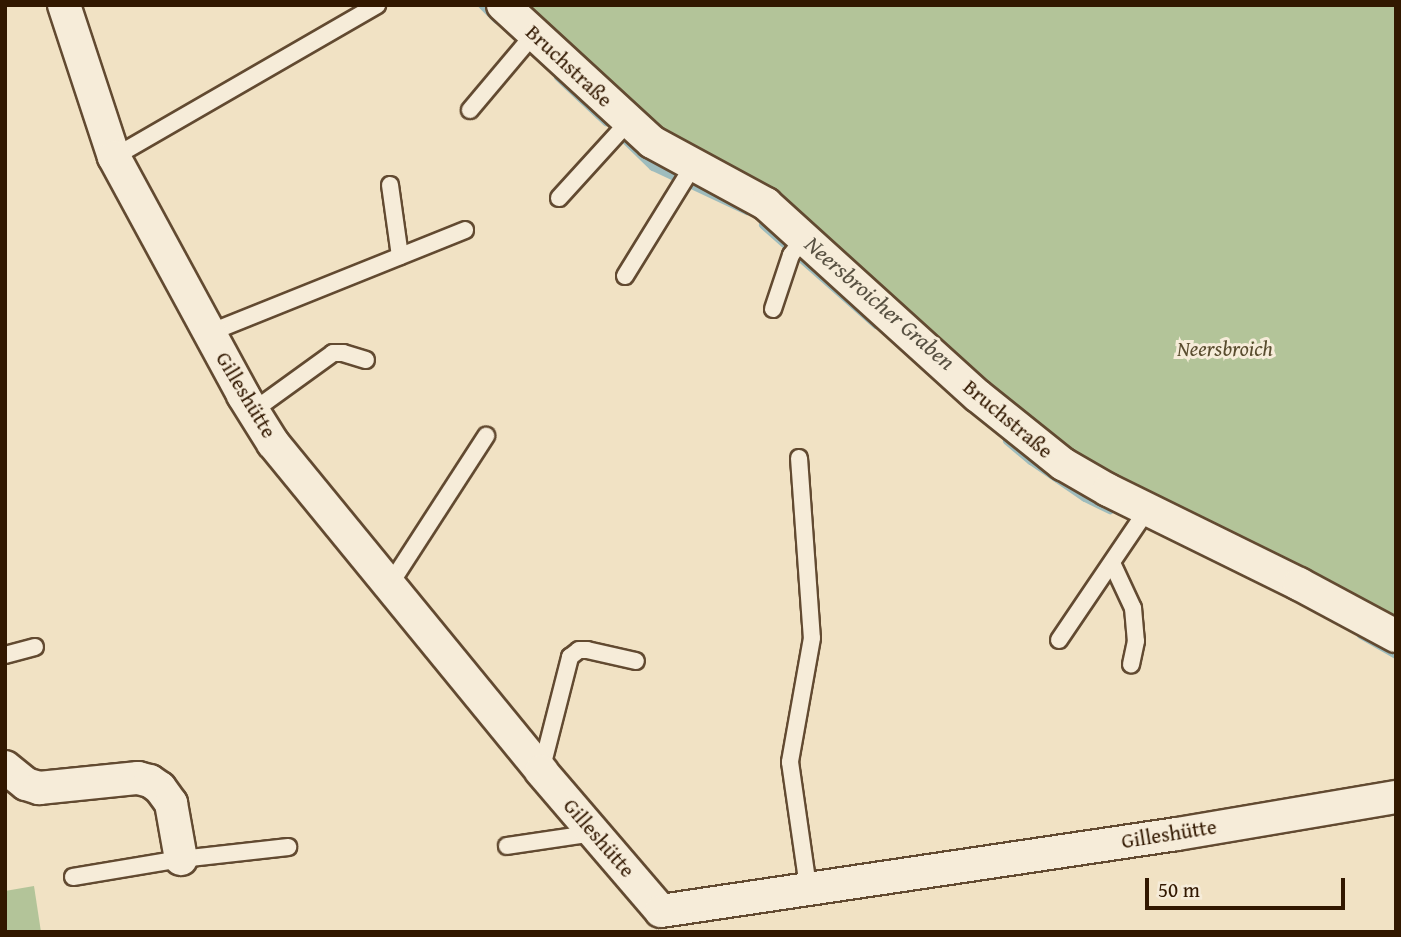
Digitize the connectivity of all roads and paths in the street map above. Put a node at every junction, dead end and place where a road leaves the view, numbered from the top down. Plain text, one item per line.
1 (64, 5) edge
2 (377, 5) edge
3 (503, 5) edge
4 (527, 42) junction
5 (470, 110) dead end
6 (621, 130) junction
7 (114, 158) junction
8 (688, 175) junction
9 (390, 185) dead end
10 (559, 198) dead end
11 (465, 230) dead end
12 (797, 247) junction
13 (400, 256) junction
14 (625, 276) dead end
15 (773, 309) dead end
16 (209, 333) junction
17 (366, 360) dead end
18 (253, 411) junction
19 (486, 436) dead end
20 (799, 458) dead end
21 (1140, 521) junction
22 (1112, 563) junction
23 (389, 586) junction
24 (1396, 636) edge
25 (1059, 640) dead end
26 (36, 647) dead end
27 (5, 655) edge
28 (636, 661) dead end
29 (1131, 664) dead end
30 (5, 767) edge
31 (541, 771) junction
32 (1396, 797) edge
33 (594, 833) junction
34 (507, 846) dead end
35 (288, 847) dead end
36 (181, 859) junction
37 (73, 877) dead end
38 (808, 887) junction

1 - 7 street, Gilleshütte
2 - 7 lane
3 - 4 street, Bruchstraße
4 - 5 lane
4 - 6 street, Bruchstraße
6 - 8 street, Bruchstraße
6 - 10 lane
7 - 16 street, Gilleshütte
8 - 12 street, Bruchstraße
8 - 14 lane
9 - 13 lane
11 - 13 lane
12 - 15 lane
12 - 21 street, Bruchstraße
13 - 16 lane
16 - 18 street, Gilleshütte
17 - 18 lane
18 - 23 street, Gilleshütte
19 - 23 lane
20 - 38 lane
21 - 22 lane
21 - 24 street, Bruchstraße
22 - 25 lane
22 - 29 lane
23 - 31 street, Gilleshütte
26 - 27 lane
28 - 31 lane
30 - 36 street
31 - 33 street, Gilleshütte
32 - 38 street, Gilleshütte
33 - 34 lane
33 - 38 street, Gilleshütte
35 - 36 lane
36 - 37 lane

